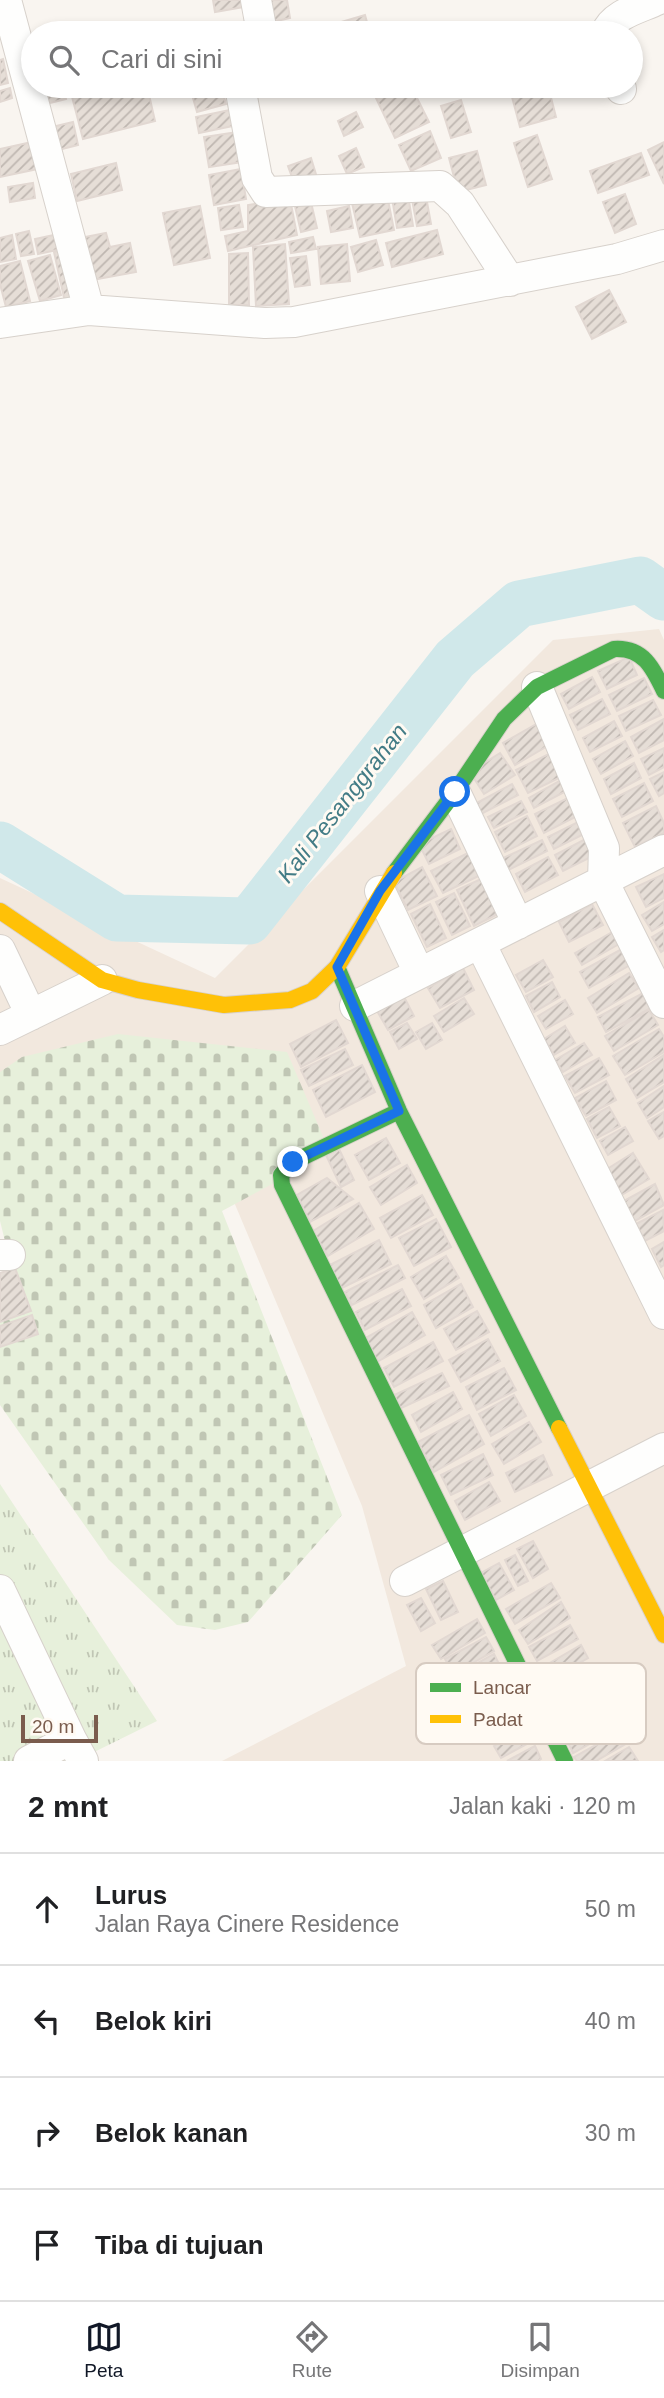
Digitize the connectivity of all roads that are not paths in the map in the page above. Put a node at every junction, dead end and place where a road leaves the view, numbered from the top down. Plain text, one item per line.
1 (6, 0) edge
2 (256, 0) edge
3 (657, 0) edge
4 (260, 21) edge
5 (615, 21) edge
6 (21, 56) edge
7 (32, 98) edge
8 (242, 98) edge
9 (664, 245) edge
10 (510, 281) junction
11 (89, 310) junction
12 (0, 323) edge
13 (537, 687) junction
14 (664, 691) edge
15 (455, 792) junction
16 (664, 850) edge
17 (603, 881) junction
18 (380, 891) junction
19 (0, 911) edge
20 (518, 924) junction
21 (480, 943) junction
22 (0, 950) edge
23 (337, 967) junction
24 (419, 973) junction
25 (102, 980) junction
26 (664, 1003) edge
27 (355, 1006) junction
28 (31, 1015) junction
29 (0, 1030) edge
30 (399, 1111) junction
31 (664, 1314) edge
32 (664, 1448) edge
33 (590, 1486) junction
34 (463, 1551) junction
35 (405, 1581) dead end
36 (0, 1590) edge
37 (664, 1635) edge
38 (517, 1663) edge
39 (557, 1744) edge
40 (77, 1750) edge
41 (29, 1761) edge
42 (565, 1761) edge

1 - 6 street
2 - 4 street
3 - 5 street
7 - 11 street
8 - 10 street
9 - 10 street
10 - 11 street
11 - 12 street
13 - 14 street
13 - 15 street
13 - 17 street
15 - 18 street
15 - 20 street
16 - 17 street
17 - 20 street
17 - 26 street
18 - 23 street
18 - 24 street
19 - 25 street
20 - 21 street
21 - 24 street
21 - 31 street
22 - 28 street
23 - 25 street
23 - 27 street
24 - 27 street
25 - 28 street
27 - 30 street
28 - 29 street
30 - 33 street
30 - 34 street
32 - 33 street
33 - 34 street
33 - 37 street
34 - 35 street
34 - 38 street
36 - 40 street
39 - 42 street
40 - 41 street

